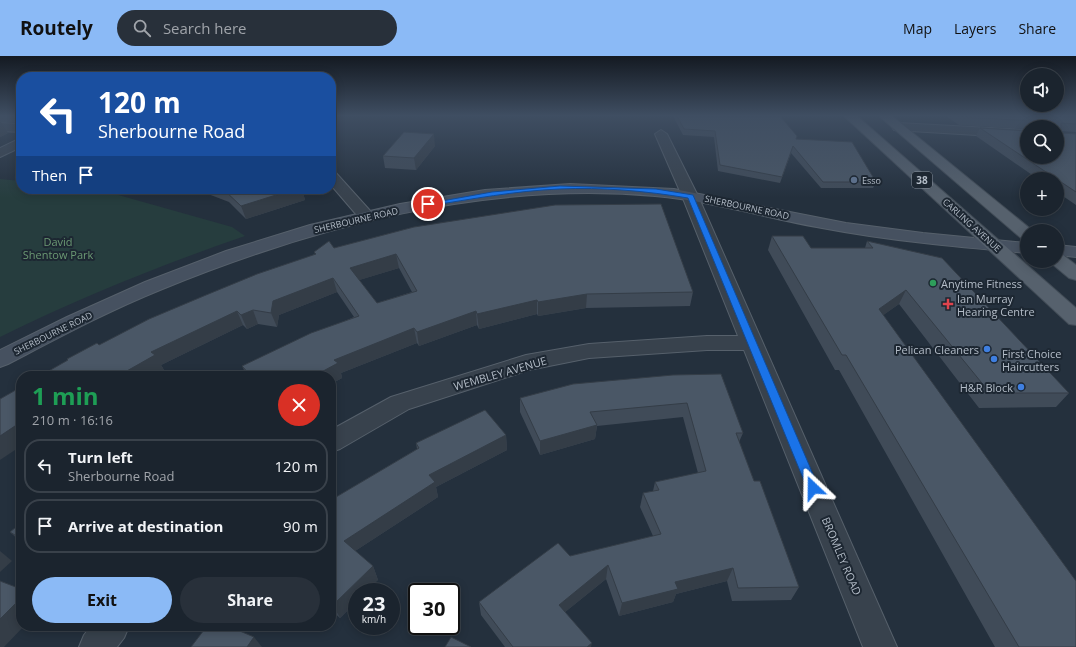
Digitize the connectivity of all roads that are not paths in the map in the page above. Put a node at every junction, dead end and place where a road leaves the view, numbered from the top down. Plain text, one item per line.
1 (665, 144) edge
2 (881, 144) edge
3 (919, 144) edge
4 (16, 145) edge
5 (0, 153) edge
6 (336, 182) edge
7 (690, 196) junction
8 (367, 217) junction
9 (1020, 228) edge
10 (994, 245) junction
11 (1020, 247) edge
12 (1064, 251) edge
13 (1076, 252) edge
14 (1064, 265) edge
15 (1076, 274) edge
16 (1076, 319) edge
17 (752, 342) junction
18 (0, 359) edge
19 (336, 439) edge
20 (108, 631) edge
21 (96, 647) edge
22 (880, 647) edge

1 - 7 street, BROMLEY ROAD
2 - 10 main road, CARLING AVENUE / 38
3 - 9 main road, 38
4 - 5 street
6 - 8 street
7 - 8 street, SHERBOURNE ROAD
7 - 10 street, SHERBOURNE ROAD
7 - 17 street, BROMLEY ROAD
8 - 18 street, SHERBOURNE ROAD
10 - 11 street, SHERBOURNE ROAD
10 - 16 main road, CARLING AVENUE / 38
12 - 13 street
14 - 15 main road
17 - 19 street, WEMBLEY AVENUE
17 - 22 street, BROMLEY ROAD
20 - 21 street

